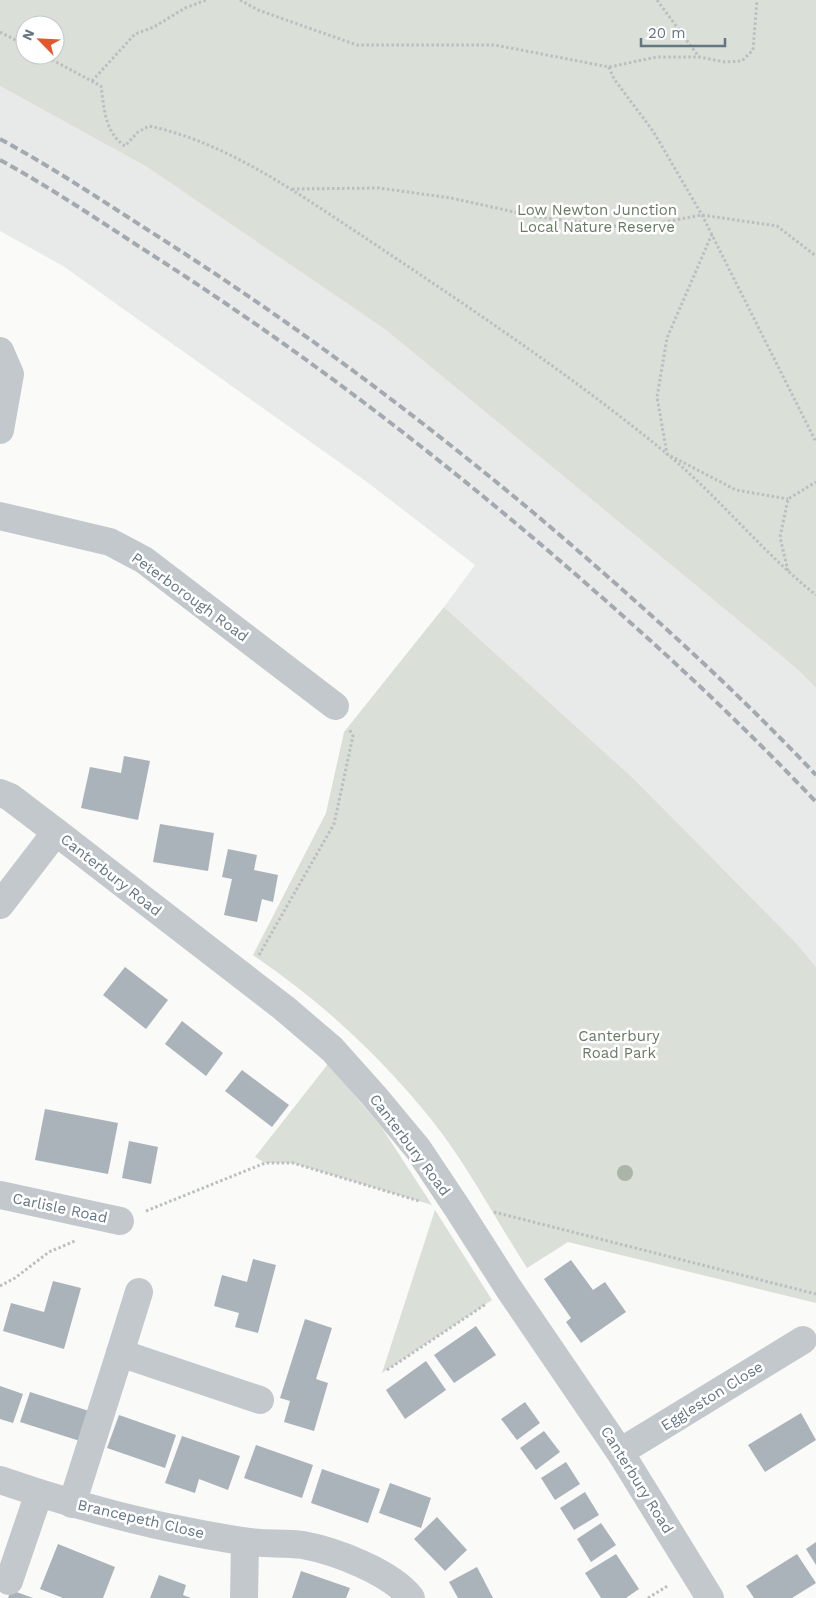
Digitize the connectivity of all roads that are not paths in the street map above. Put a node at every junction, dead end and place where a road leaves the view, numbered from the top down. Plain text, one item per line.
1 (0, 351) edge
2 (0, 430) edge
3 (0, 516) edge
4 (334, 706) road end
5 (0, 793) edge
6 (56, 832) junction
7 (0, 905) edge
8 (0, 1195) edge
9 (120, 1221) road end
10 (139, 1292) dead end
11 (803, 1340) dead end
12 (120, 1353) junction
13 (260, 1400) dead end
14 (620, 1452) junction
15 (0, 1480) edge
16 (39, 1493) junction
17 (72, 1504) junction
18 (245, 1542) junction
19 (9, 1581) dead end
20 (244, 1598) edge
21 (411, 1598) edge
22 (710, 1598) edge

1 - 2 street
3 - 4 street, Peterborough Road
5 - 6 street, Canterbury Road
6 - 7 street
6 - 14 street, Canterbury Road
8 - 9 street, Carlisle Road
10 - 12 street
11 - 14 street, Eggleston Close
12 - 13 street
12 - 17 street
14 - 22 street, Canterbury Road
15 - 16 street, Brancepeth Close
16 - 17 street, Brancepeth Close
16 - 19 street
17 - 18 street, Brancepeth Close
18 - 20 street
18 - 21 street, Brancepeth Close

